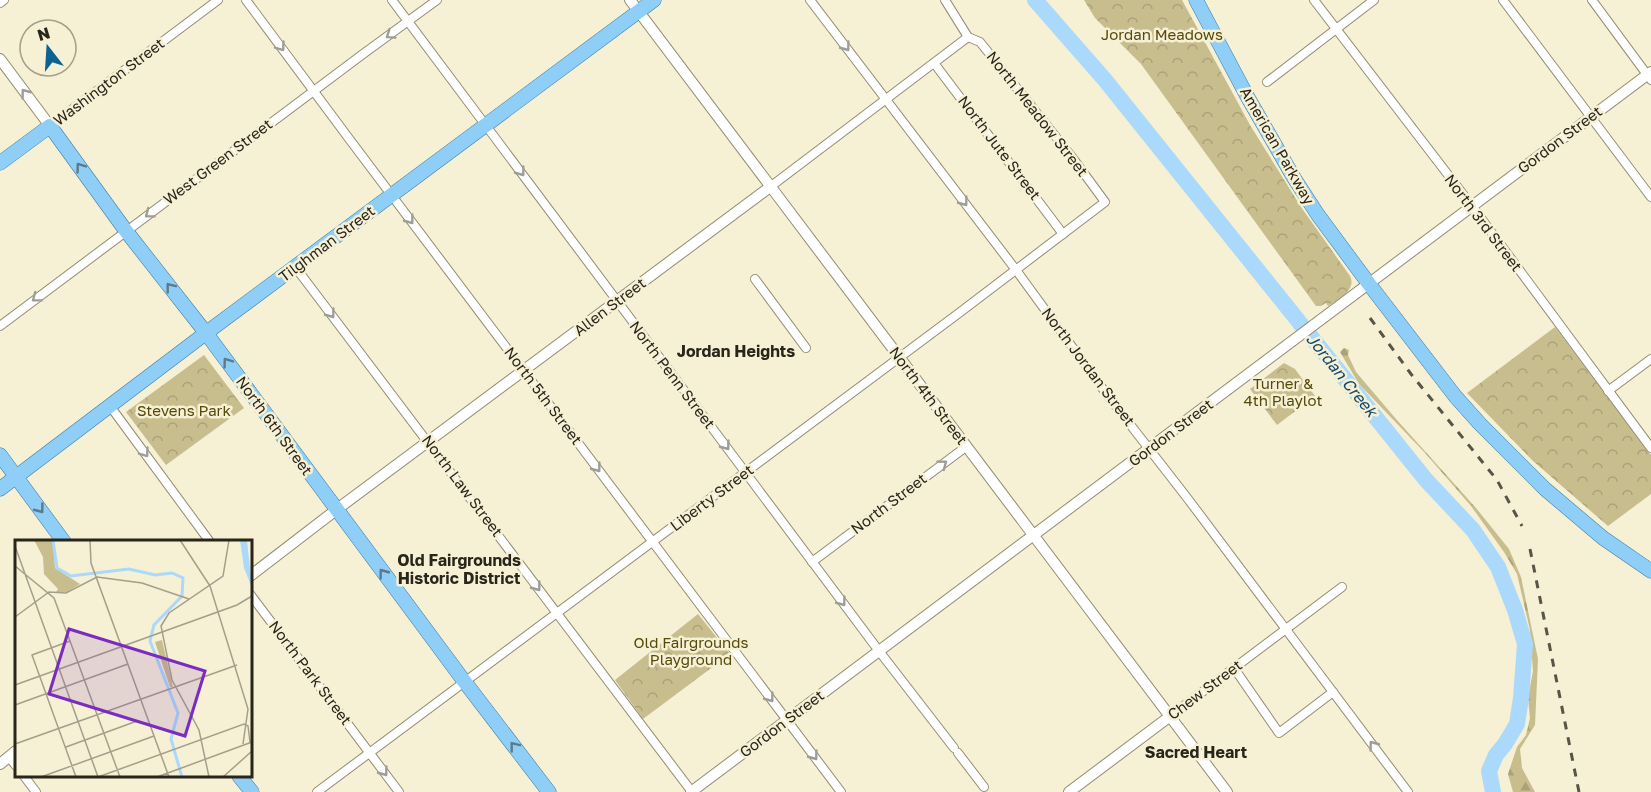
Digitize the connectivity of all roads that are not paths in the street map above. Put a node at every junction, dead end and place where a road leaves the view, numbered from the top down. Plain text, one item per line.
1 (4, 0) edge
2 (218, 0) edge
3 (246, 0) edge
4 (392, 0) edge
5 (437, 0) edge
6 (630, 0) edge
7 (654, 0) edge
8 (810, 0) edge
9 (945, 0) edge
10 (1196, 0) edge
11 (1314, 0) edge
12 (1374, 0) edge
13 (1503, 0) edge
14 (1592, 0) edge
15 (0, 3) edge
16 (638, 12) junction
17 (408, 22) junction
18 (1336, 29) junction
19 (968, 37) junction
20 (0, 59) edge
21 (934, 63) junction
22 (1650, 76) edge
23 (1267, 82) dead end
24 (313, 91) junction
25 (886, 99) junction
26 (1591, 117) junction
27 (486, 125) junction
28 (50, 126) junction
29 (0, 163) edge
30 (770, 187) junction
31 (392, 195) junction
32 (1651, 197) edge
33 (1105, 202) joint
34 (1472, 206) junction
35 (126, 231) junction
36 (1063, 234) junction
37 (296, 268) junction
38 (1016, 270) junction
39 (755, 279) dead end
40 (1369, 284) junction
41 (617, 301) junction
42 (0, 326) edge
43 (206, 333) junction
44 (807, 348) dead end
45 (900, 358) junction
46 (1651, 359) edge
47 (524, 371) junction
48 (1608, 391) junction
49 (110, 406) junction
50 (428, 442) junction
51 (967, 446) junction
52 (1651, 448) edge
53 (1150, 449) junction
54 (0, 455) edge
55 (746, 472) junction
56 (16, 477) junction
57 (0, 489) edge
58 (336, 510) junction
59 (1034, 535) junction
60 (63, 540) edge
61 (209, 540) edge
62 (653, 541) junction
63 (812, 562) junction
64 (1651, 571) edge
65 (252, 574) edge
66 (1342, 587) dead end
67 (252, 597) edge
68 (556, 613) junction
69 (1286, 629) junction
70 (879, 651) junction
71 (1234, 668) junction
72 (464, 681) junction
73 (1333, 692) junction
74 (1169, 717) junction
75 (787, 721) junction
76 (369, 753) junction
77 (25, 777) edge
78 (240, 777) edge
79 (984, 787) dead end
80 (36, 792) edge
81 (252, 792) edge
82 (317, 792) edge
83 (399, 792) edge
84 (549, 792) edge
85 (691, 792) edge
86 (841, 792) edge
87 (1069, 792) edge
88 (1227, 792) edge
89 (1408, 792) edge

1 - 15 street
2 - 28 street, Washington Street
3 -> 24 street, North 5th Street
4 - 17 street, North Penn Street
5 - 17 street, West Green Street
6 - 16 street, North 4th Street
7 - 16 main road, Tilghman Street
8 -> 25 street, North Jordan Street
9 - 19 street, North Meadow Street
10 - 40 main road, American Parkway
11 - 18 street, North 3rd Street
12 - 18 street
13 - 26 street
14 - 22 street
16 - 27 main road, Tilghman Street
16 - 30 street, North 4th Street
17 -> 24 street, West Green Street
17 - 27 street, North Penn Street
18 - 23 street
18 - 34 street, North 3rd Street
19 - 21 street, Allen Street
19 - 33 street, North Meadow Street
28 -> 20 street, North 6th Street
21 - 25 street, Allen Street
21 - 36 street, North Jute Street
22 - 26 street, Gordon Street
24 - 31 street, North 5th Street
24 -> 35 street, West Green Street
25 - 30 street, Allen Street
25 -> 38 street, North Jordan Street
26 - 32 street
26 - 34 street, Gordon Street
27 - 31 main road, Tilghman Street
27 -> 41 street, North Penn Street
28 - 29 main road, Washington Street
35 -> 28 main road, North 6th Street
30 - 41 street, Allen Street
30 - 45 street, North 4th Street
31 - 37 main road, Tilghman Street
31 -> 47 street, North 5th Street
33 - 36 street, Liberty Street
34 - 40 street, Gordon Street
34 - 48 street, North 3rd Street
35 -> 42 street, West Green Street
43 -> 35 main road, North 6th Street
36 - 38 street, Liberty Street
37 - 43 main road, Tilghman Street
37 -> 50 street, North Law Street
38 - 45 street, Liberty Street
38 - 53 street, North Jordan Street
39 - 44 street
40 - 53 street, Gordon Street
40 - 64 main road, American Parkway
41 - 47 street, Allen Street
41 -> 55 street, North Penn Street
43 - 49 main road, Tilghman Street
58 -> 43 main road, North 6th Street
45 - 51 street, North 4th Street
45 - 55 street, Liberty Street
46 - 48 street
47 - 50 street, Allen Street
47 -> 62 street, North 5th Street
48 - 52 street, North 3rd Street
49 - 56 main road, Tilghman Street
49 -> 61 street
50 - 58 street, Allen Street
50 -> 68 street, North Law Street
51 - 59 street, North 4th Street
63 -> 51 street, North Street
53 - 59 street, Gordon Street
53 - 69 street, North Jordan Street
54 - 56 main road
55 - 62 street, Liberty Street
55 - 63 street, North Penn Street
56 - 57 main road, Tilghman Street
56 -> 60 main road
58 - 65 street, Allen Street
72 -> 58 main road, North 6th Street
59 - 70 street, Gordon Street
59 - 74 street, North 4th Street
62 - 68 street, Liberty Street
62 -> 75 street, North 5th Street
63 -> 70 street, North Penn Street
66 - 69 street, Chew Street
67 - 76 street, North Park Street
68 - 72 street, Liberty Street
68 - 85 street, North Law Street
69 - 71 street, Chew Street
69 - 73 street, North Jordan Street
70 - 75 street, Gordon Street
70 - 79 street, North Penn Street
71 - 73 street
71 - 74 street, Chew Street
72 - 76 street, Liberty Street
84 -> 72 main road, North 6th Street
89 -> 73 street, North Jordan Street
74 - 87 street, Chew Street
74 - 88 street, North 4th Street
75 - 85 street, Gordon Street
75 -> 86 street, North 5th Street
76 - 82 street, Liberty Street
76 -> 83 street, North Park Street
77 - 80 street
78 - 81 main road

